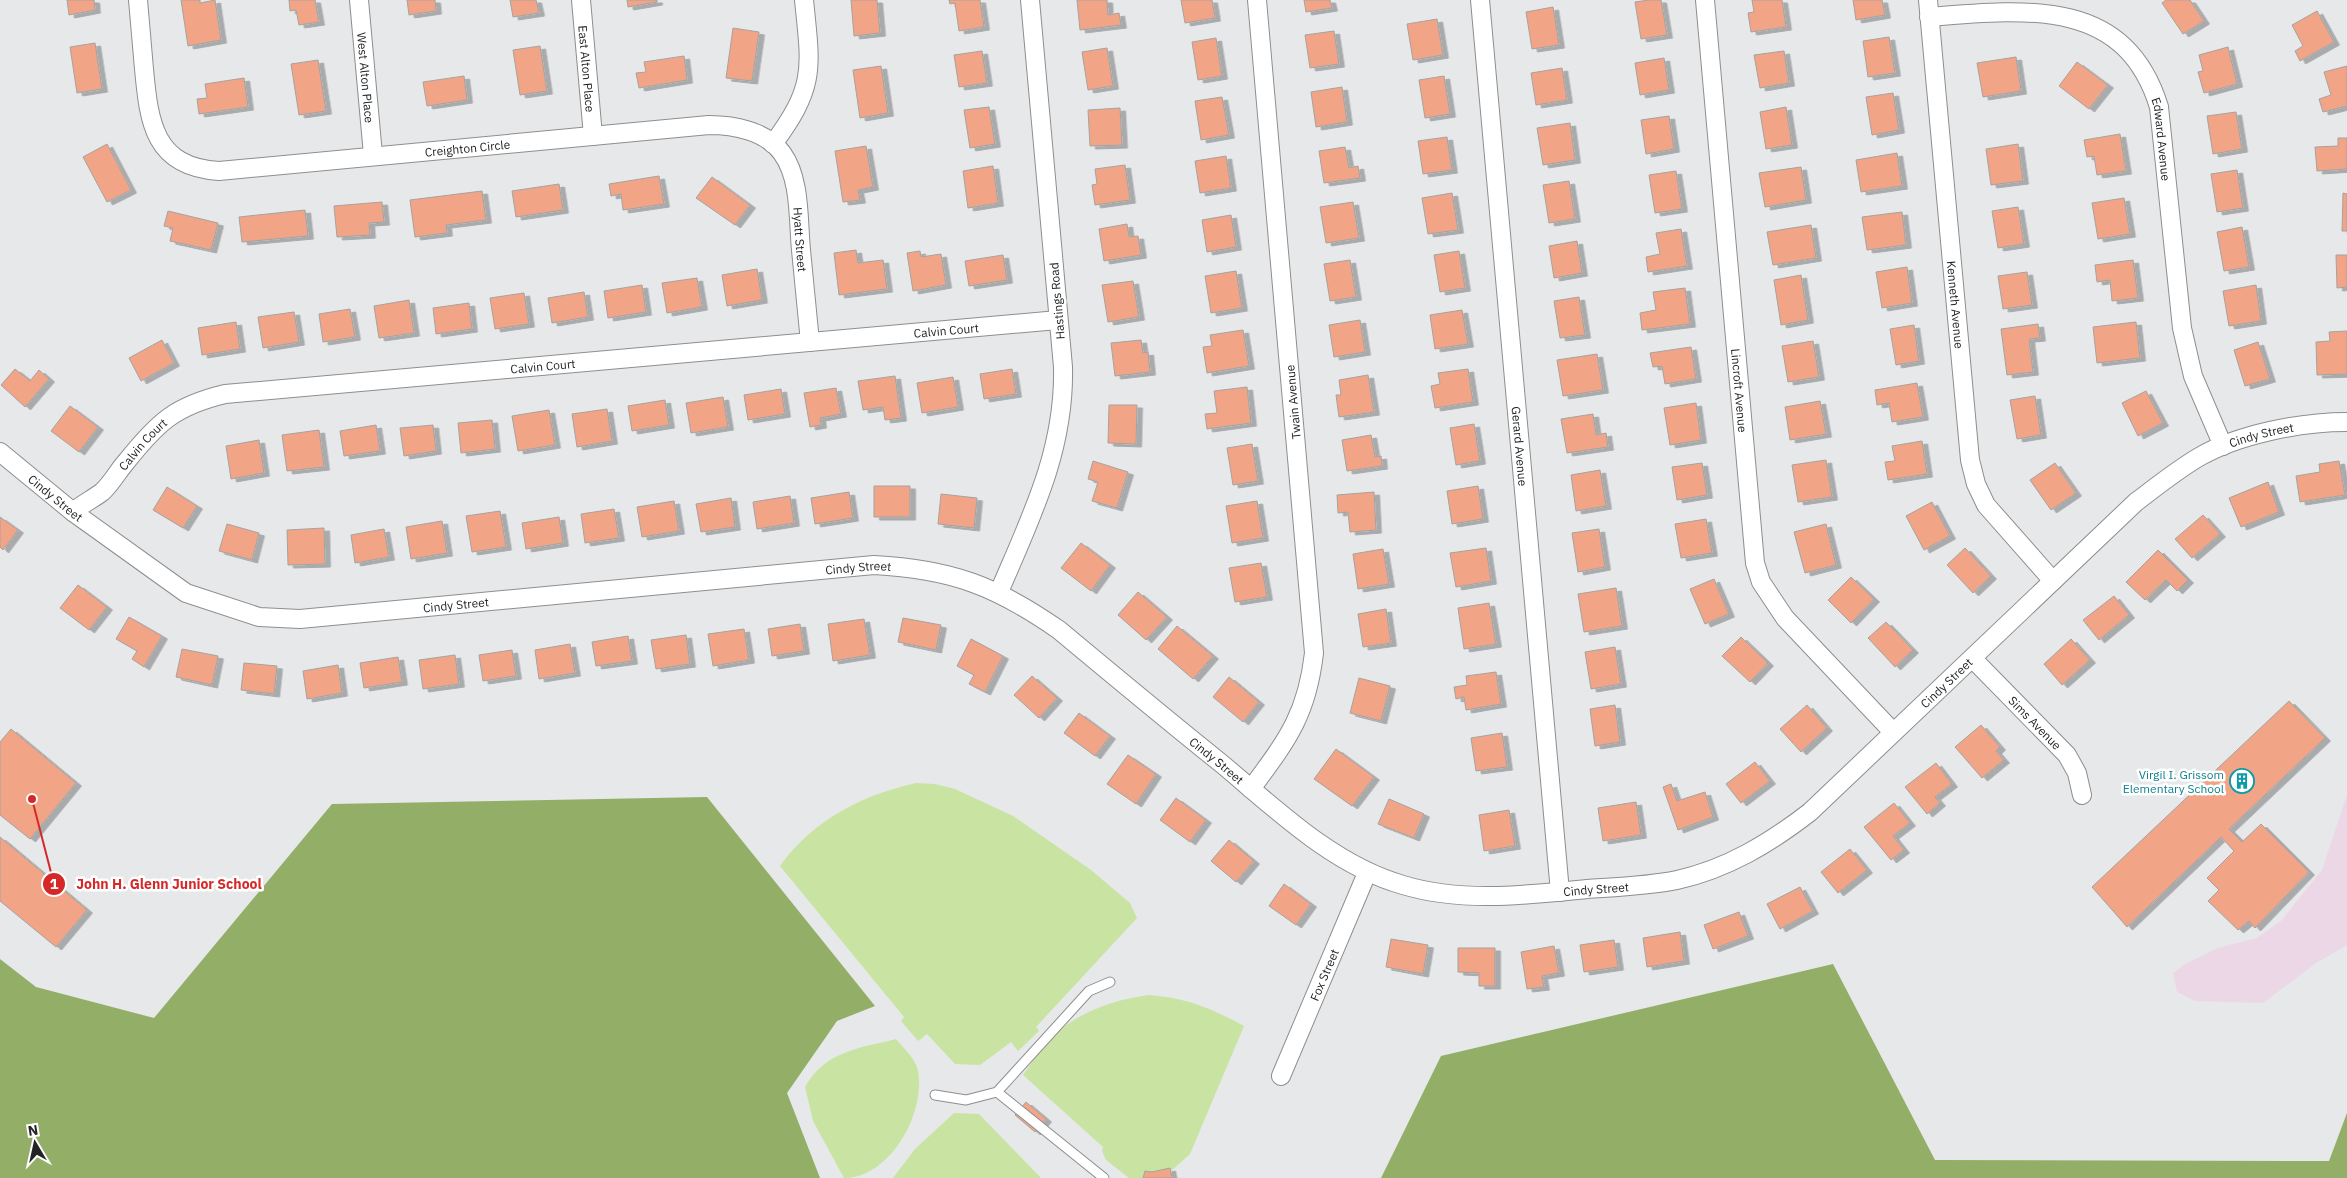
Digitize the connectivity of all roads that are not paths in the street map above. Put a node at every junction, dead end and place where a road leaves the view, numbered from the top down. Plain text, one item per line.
1 (138, 0) edge
2 (359, 0) edge
3 (581, 0) edge
4 (804, 0) edge
5 (1030, 0) edge
6 (1257, 0) edge
7 (1480, 0) edge
8 (1705, 0) edge
9 (1929, 9) edge
10 (593, 136) junction
11 (773, 144) junction
12 (373, 155) junction
13 (1058, 320) junction
14 (810, 342) junction
15 (2347, 422) edge
16 (2223, 446) junction
17 (0, 452) edge
18 (73, 512) junction
19 (2053, 581) junction
20 (999, 592) junction
21 (1973, 659) junction
22 (1893, 732) junction
23 (1251, 789) junction
24 (2082, 795) dead end
25 (1367, 873) junction
26 (1560, 892) junction
27 (1110, 982) dead end
28 (1281, 1076) dead end
29 (997, 1092) junction
30 (935, 1095) dead end
31 (1104, 1178) edge

1 - 12 street, Creighton Circle
2 - 12 street, West Alton Place
3 - 10 street, East Alton Place
4 - 11 street
5 - 13 street, Hastings Road
6 - 23 street, Twain Avenue
7 - 26 street, Gerard Avenue
8 - 22 street, Lincroft Avenue
9 - 16 street, Edward Avenue
9 - 19 street, Kenneth Avenue
10 - 11 street, Creighton Circle
10 - 12 street, Creighton Circle
11 - 14 street, Hyatt Street
13 - 14 street, Calvin Court
13 - 20 street, Hastings Road
14 - 18 street, Calvin Court
15 - 16 street, Cindy Street
16 - 19 street, Cindy Street
17 - 18 street, Cindy Street
18 - 20 street, Cindy Street
19 - 21 street, Cindy Street
20 - 23 street, Cindy Street
21 - 22 street, Cindy Street
21 - 24 street, Sims Avenue
22 - 26 street, Cindy Street
23 - 25 street, Cindy Street
25 - 26 street, Cindy Street
25 - 28 street, Fox Street
27 - 29 lane
29 - 30 lane
29 - 31 lane

